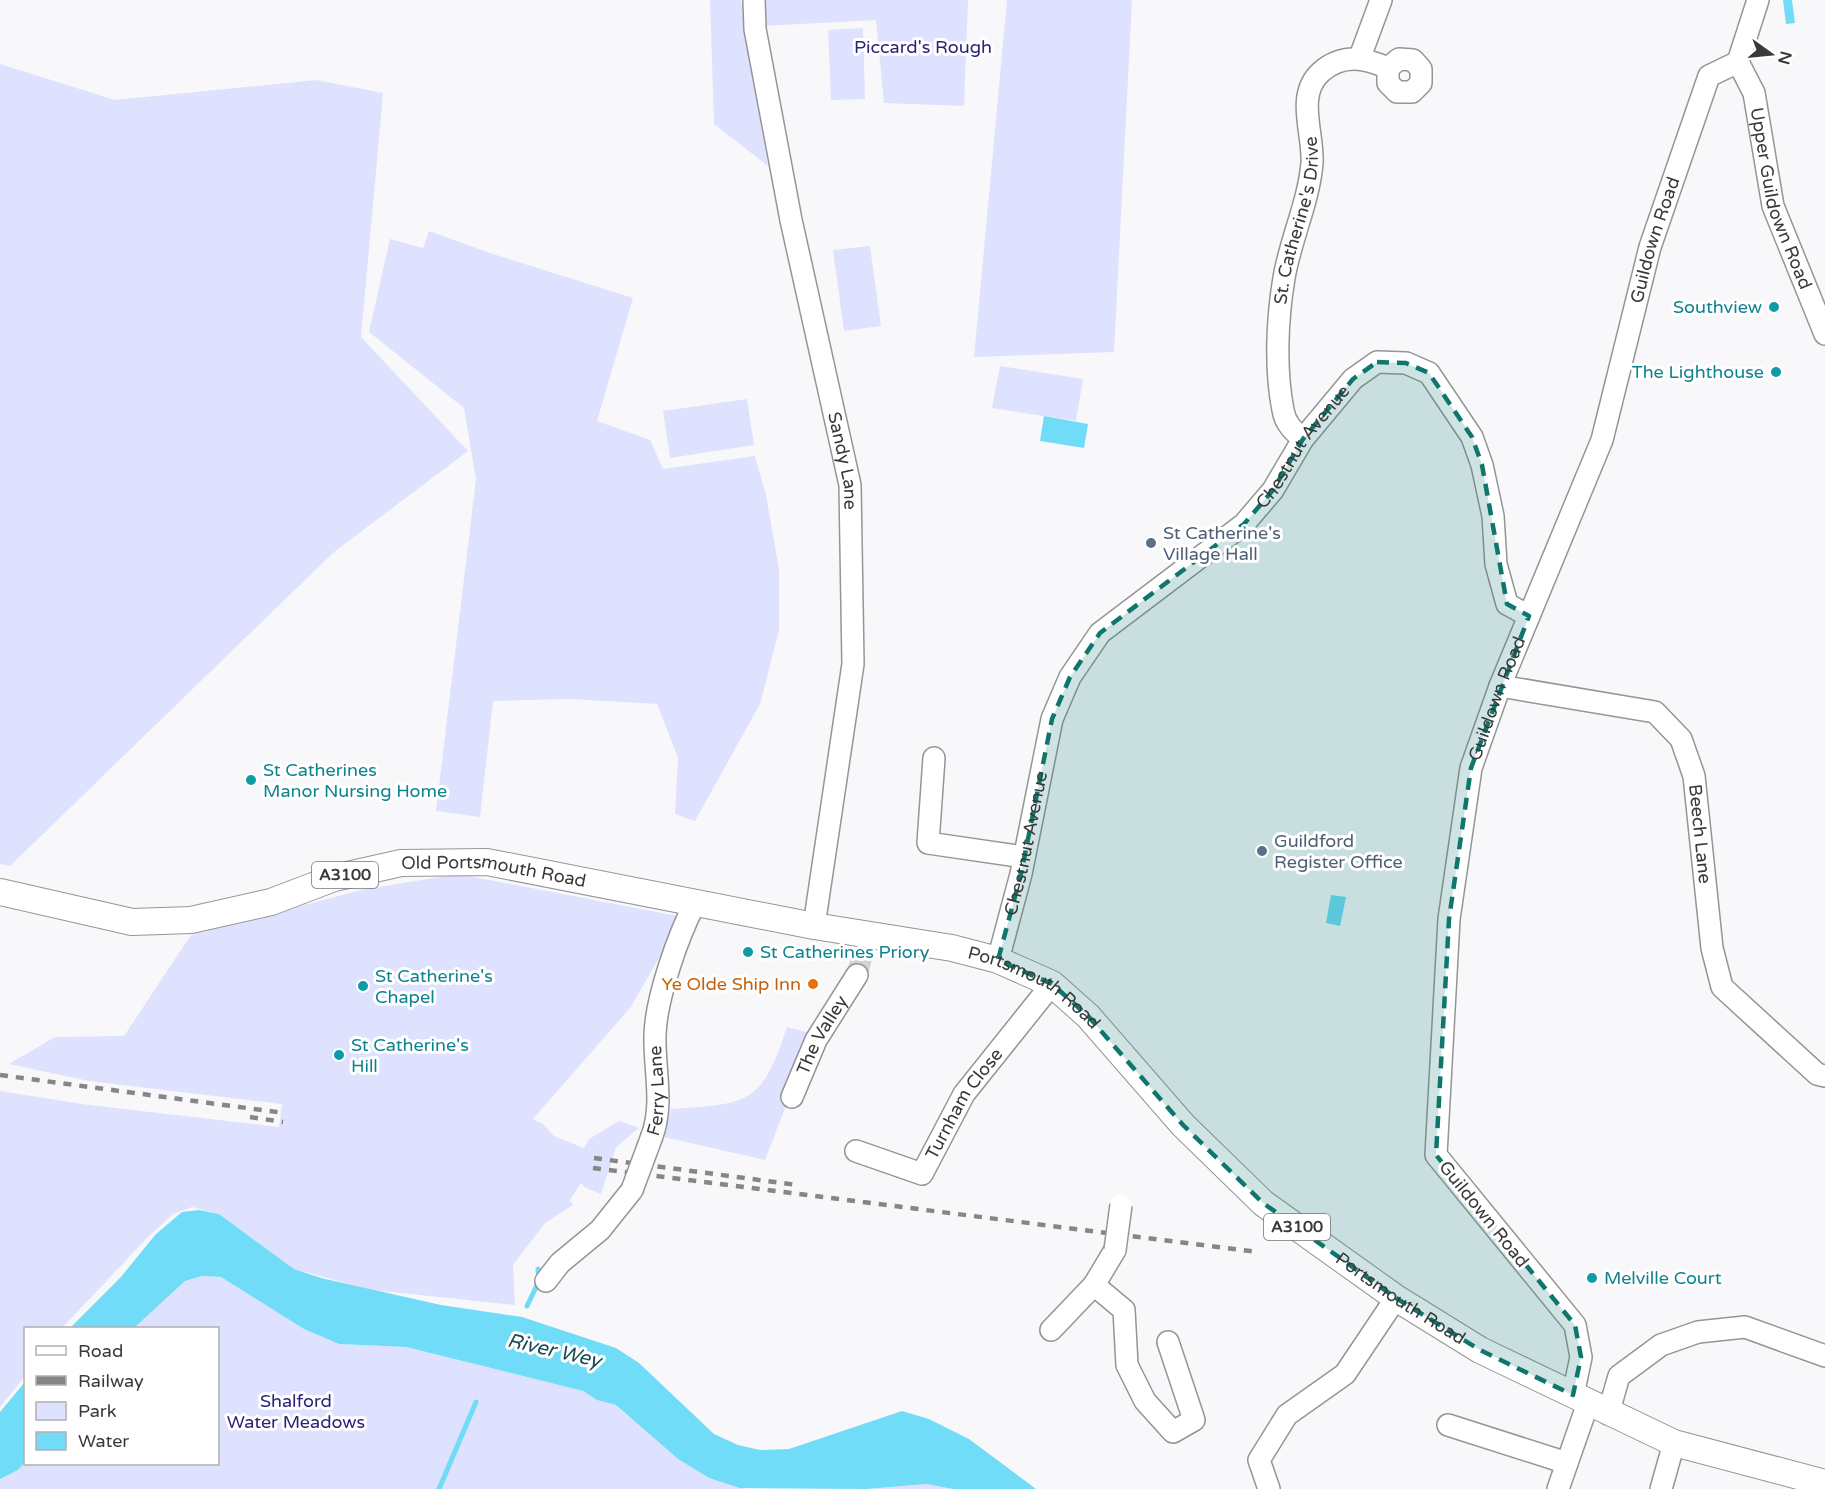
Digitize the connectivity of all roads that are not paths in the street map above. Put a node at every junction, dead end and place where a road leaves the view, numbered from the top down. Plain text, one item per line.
1 (754, 0) edge
2 (1381, 0) edge
3 (1758, 0) edge
4 (1360, 57) junction
5 (1738, 62) junction
6 (1388, 68) dead end
7 (1825, 334) edge
8 (1303, 439) junction
9 (1529, 616) junction
10 (1500, 686) junction
11 (934, 758) dead end
12 (1024, 857) junction
13 (0, 892) edge
14 (695, 903) junction
15 (814, 926) junction
16 (998, 960) junction
17 (857, 975) tunnel mouth
18 (1052, 984) junction
19 (1825, 1076) edge
20 (792, 1097) dead end
21 (856, 1150) dead end
22 (1121, 1205) dead end
23 (546, 1281) dead end
24 (1094, 1286) junction
25 (1396, 1298) junction
26 (1051, 1330) dead end
27 (1168, 1342) dead end
28 (1825, 1356) edge
29 (1590, 1404) junction
30 (1448, 1425) dead end
31 (1674, 1443) junction
32 (1567, 1464) junction
33 (1825, 1483) edge
34 (1269, 1489) edge
35 (1558, 1489) edge
36 (1661, 1489) edge

1 - 15 street, Sandy Lane
2 - 4 street
3 - 5 street
4 - 6 street
4 - 8 street, St. Catherine's Drive
5 - 7 street, Upper Guildown Road
5 - 9 street, Guildown Road
8 - 9 street, Chestnut Avenue
8 - 12 street, Chestnut Avenue
9 - 10 street, Guildown Road
10 - 19 street, Beech Lane
10 - 29 street, Guildown Road
11 - 12 street
12 - 16 street, Chestnut Avenue
13 - 14 main road, Old Portsmouth Road / A3100
14 - 15 main road, Old Portsmouth Road / A3100
14 - 23 street, Ferry Lane, bridge
15 - 16 main road, Portsmouth Road / A3100
16 - 18 main road, Portsmouth Road / A3100
17 - 20 street, The Valley
18 - 21 street, Turnham Close
18 - 25 main road, Portsmouth Road / A3100
22 - 24 street, bridge
24 - 26 street
24 - 27 street
25 - 29 main road, Portsmouth Road / A3100
25 - 34 street
28 - 29 street
29 - 31 main road, Portsmouth Road / A3100
29 - 32 street
30 - 32 street
31 - 33 main road, Portsmouth Road / A3100
31 - 36 street
32 - 35 street

